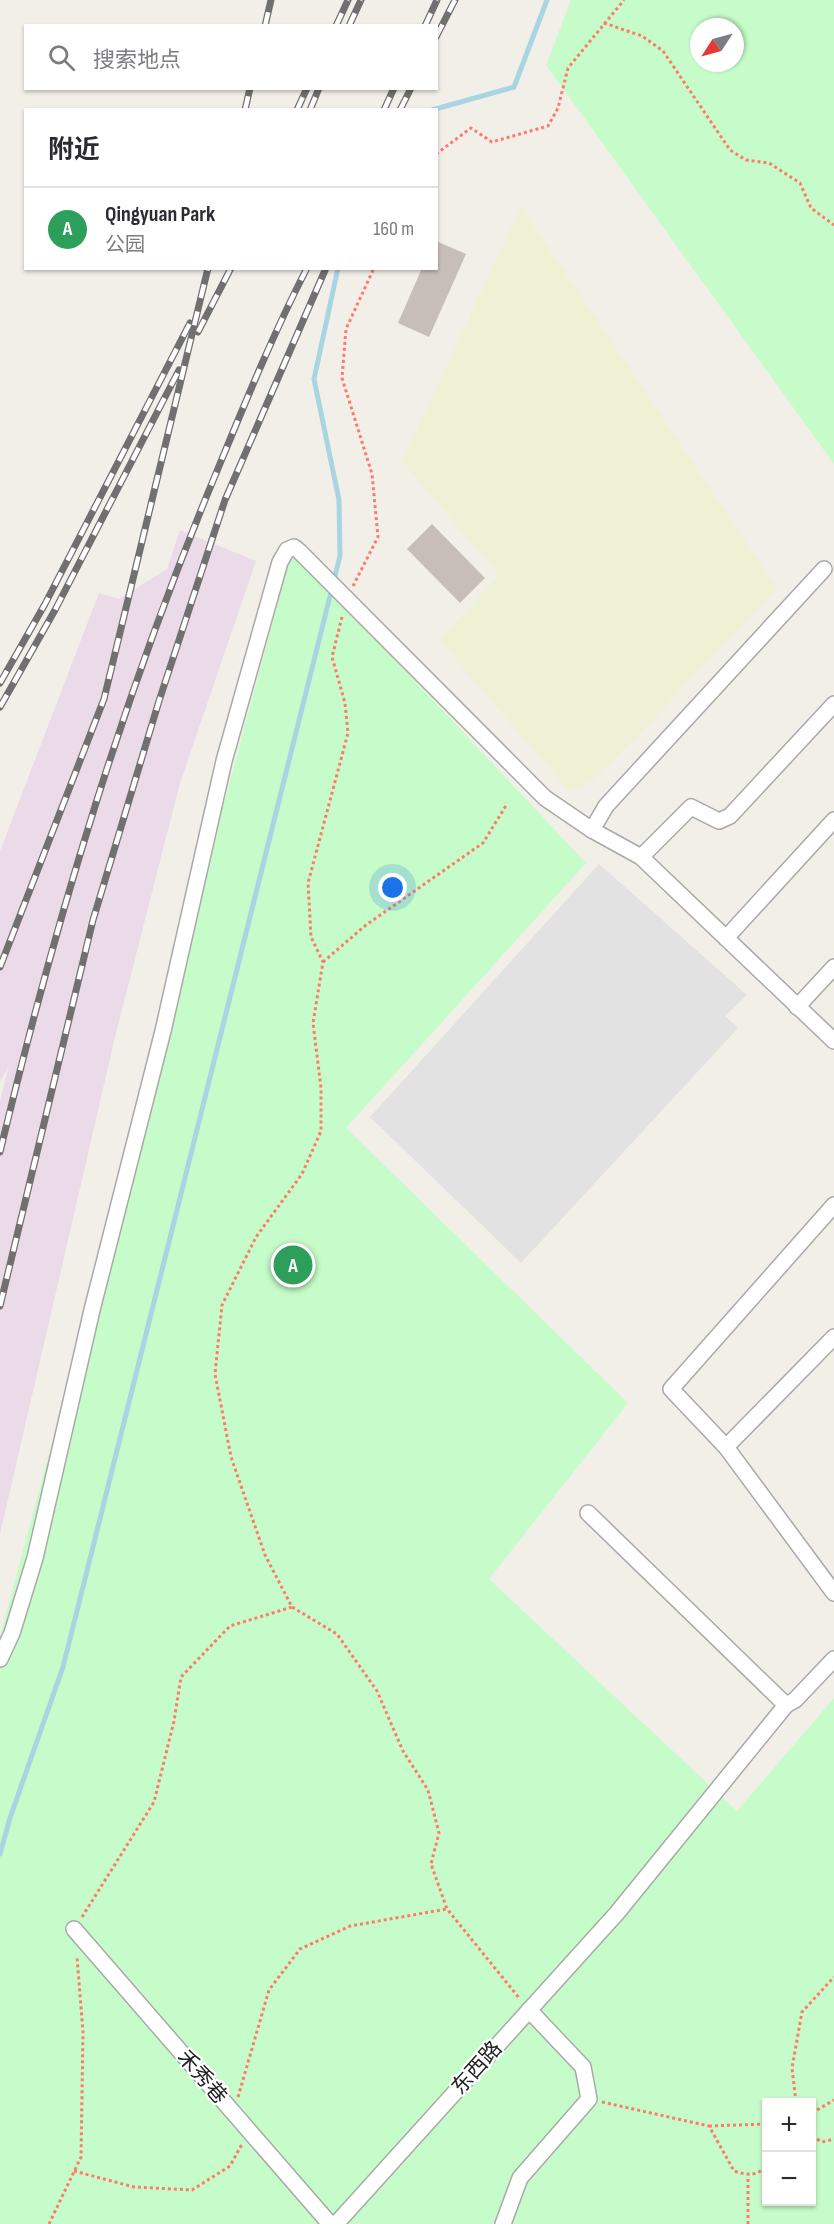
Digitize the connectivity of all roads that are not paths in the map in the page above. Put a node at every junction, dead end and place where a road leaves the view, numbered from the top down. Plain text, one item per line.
1 (825, 568) dead end
2 (834, 704) edge
3 (834, 820) edge
4 (592, 830) junction
5 (641, 857) junction
6 (726, 938) junction
7 (834, 967) edge
8 (797, 1007) junction
9 (834, 1041) edge
10 (834, 1205) edge
11 (834, 1337) edge
12 (726, 1447) junction
13 (588, 1513) dead end
14 (834, 1593) edge
15 (0, 1659) edge
16 (834, 1659) edge
17 (786, 1705) junction
18 (74, 1929) road end
19 (529, 2010) junction
20 (330, 2224) edge
21 (336, 2224) edge
22 (503, 2224) edge

1 - 4 street
2 - 5 street
3 - 6 street
4 - 5 street
4 - 15 street
5 - 6 street
6 - 8 street
7 - 8 street
8 - 9 street
10 - 12 street
11 - 12 street
12 - 14 street
13 - 17 street
16 - 17 street, 东西路
17 - 19 street, 东西路
18 - 20 street, 禾秀巷
19 - 21 street, 东西路
19 - 22 street

